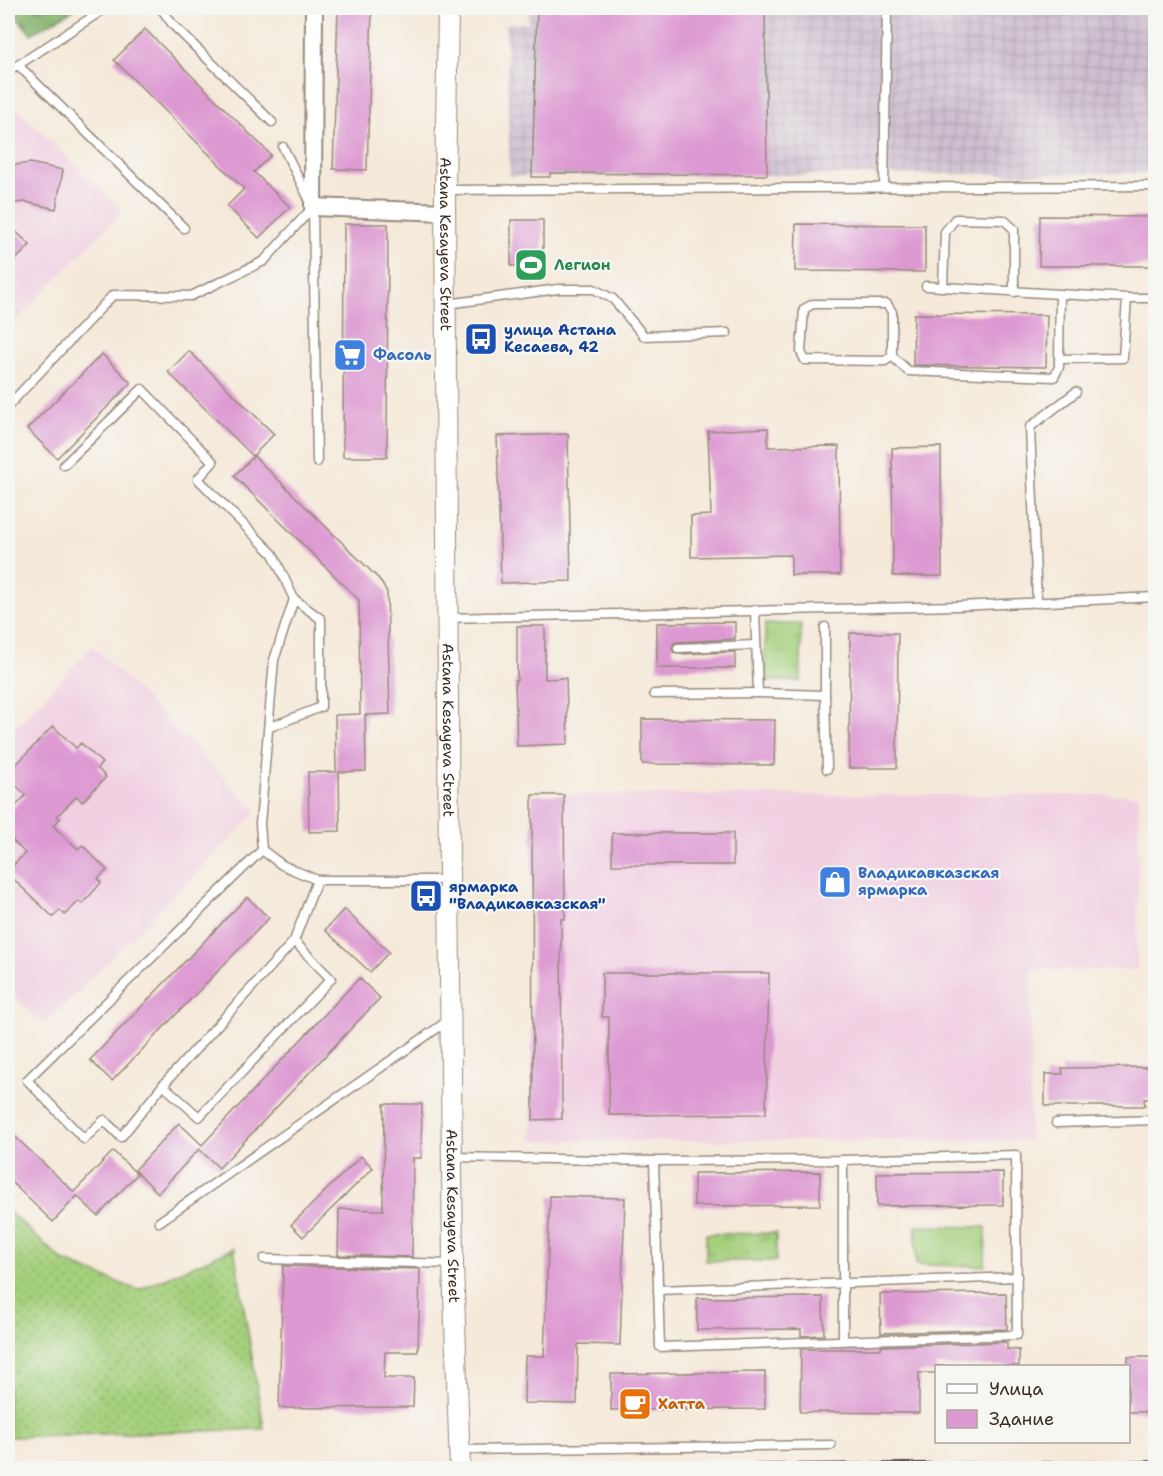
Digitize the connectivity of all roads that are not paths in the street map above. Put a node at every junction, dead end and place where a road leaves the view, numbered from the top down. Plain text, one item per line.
1 (106, 8) edge
2 (161, 8) edge
3 (314, 8) edge
4 (448, 8) edge
5 (887, 8) edge
6 (18, 65) junction
7 (8, 70) edge
8 (272, 122) dead end
9 (283, 147) dead end
10 (1155, 186) edge
11 (884, 187) junction
12 (446, 190) junction
13 (313, 207) junction
14 (446, 212) junction
15 (184, 228) dead end
16 (926, 286) dead end
17 (943, 287) junction
18 (1014, 292) junction
19 (1060, 294) junction
20 (1127, 298) junction
21 (1155, 298) edge
22 (447, 304) junction
23 (727, 333) dead end
24 (892, 356) junction
25 (1059, 359) junction
26 (1076, 392) dead end
27 (8, 406) edge
28 (317, 462) dead end
29 (64, 465) dead end
30 (1155, 597) edge
31 (294, 599) junction
32 (1037, 603) junction
33 (755, 610) junction
34 (448, 618) junction
35 (825, 627) dead end
36 (756, 645) junction
37 (678, 648) dead end
38 (758, 693) junction
39 (654, 694) dead end
40 (825, 695) junction
41 (270, 727) junction
42 (827, 769) dead end
43 (262, 850) junction
44 (317, 880) junction
45 (449, 880) junction
46 (294, 940) junction
47 (450, 1020) junction
48 (163, 1085) junction
49 (1155, 1120) edge
50 (1056, 1123) dead end
51 (452, 1157) junction
52 (843, 1160) junction
53 (654, 1161) junction
54 (159, 1222) dead end
55 (264, 1259) dead end
56 (453, 1264) junction
57 (1017, 1277) junction
58 (843, 1283) junction
59 (658, 1290) junction
60 (843, 1341) junction
61 (831, 1444) dead end
62 (460, 1459) edge

1 - 6 lane
2 - 8 lane
3 - 13 street
4 - 12 street, Astana Kesayeva Street
5 - 11 lane
6 - 7 lane
6 - 15 lane
9 - 13 lane
10 - 11 lane
11 - 12 lane
12 - 14 street, Astana Kesayeva Street
13 - 14 street
13 - 27 lane
13 - 28 lane
14 - 22 street, Astana Kesayeva Street
16 - 17 lane
17 - 18 lane
17 - 18 lane
18 - 19 lane
19 - 20 lane
19 - 25 lane
20 - 21 lane
20 - 25 lane
22 - 23 lane
22 - 34 street, Astana Kesayeva Street
24 - 24 lane
24 - 25 lane
26 - 32 lane
29 - 31 lane
30 - 32 lane
31 - 41 lane
31 - 41 lane
32 - 33 lane
33 - 34 lane
33 - 36 lane
34 - 45 street, Astana Kesayeva Street
35 - 40 lane
36 - 37 lane
36 - 38 lane
38 - 39 lane
38 - 40 lane
40 - 42 lane
41 - 43 lane
43 - 44 lane
43 - 48 lane
44 - 45 lane
44 - 46 lane
45 - 47 street, Astana Kesayeva Street
46 - 48 lane
46 - 48 lane
47 - 51 street, Astana Kesayeva Street
47 - 54 lane
49 - 50 lane
51 - 53 lane
51 - 56 street, Astana Kesayeva Street
52 - 53 lane
52 - 57 lane
52 - 58 lane
53 - 59 lane
55 - 56 lane
56 - 62 street, Astana Kesayeva Street
57 - 58 lane
57 - 60 lane
58 - 59 lane
58 - 60 lane
59 - 60 lane
61 - 62 lane

